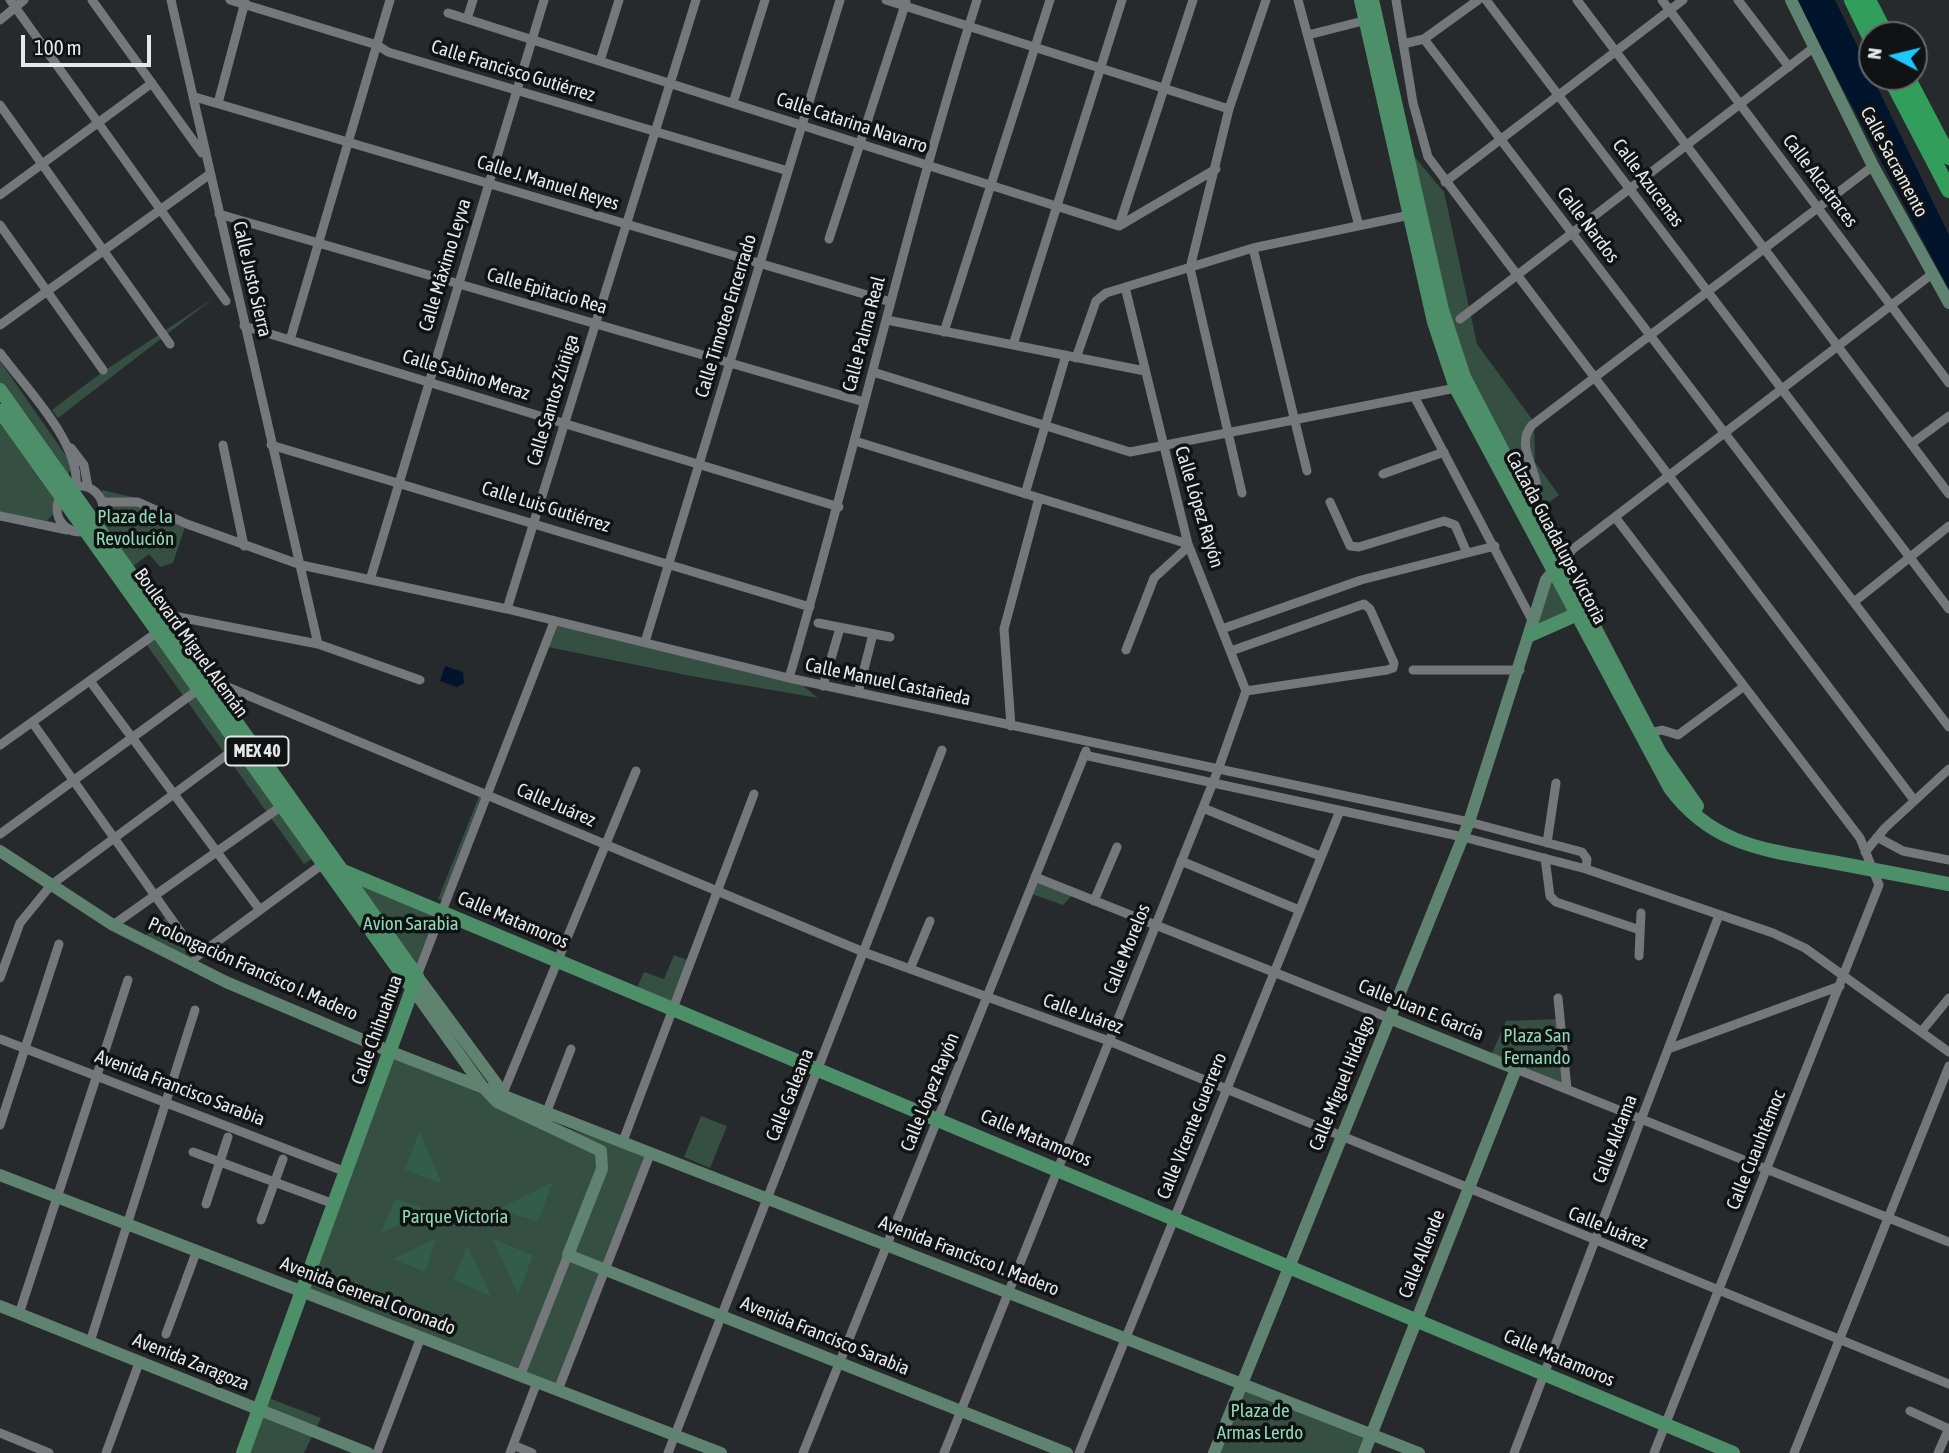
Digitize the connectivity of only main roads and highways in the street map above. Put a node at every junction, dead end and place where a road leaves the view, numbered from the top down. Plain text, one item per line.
1 (1361, 0) edge
2 (1372, 0) edge
3 (1791, 0) edge
4 (1852, 0) edge
5 (1868, 0) edge
6 (1862, 21) edge
7 (1879, 21) edge
8 (1897, 91) edge
9 (1914, 91) edge
10 (1949, 158) edge
11 (1949, 190) edge
12 (1949, 303) edge
13 (0, 390) edge
14 (0, 411) edge
15 (68, 489) junction
16 (92, 529) junction
17 (1554, 563) junction
18 (1575, 615) junction
19 (1532, 628) junction
20 (201, 683) junction
21 (0, 852) edge
22 (1869, 860) junction
23 (324, 863) junction
24 (342, 869) junction
25 (1949, 874) edge
26 (1949, 884) edge
27 (392, 956) junction
28 (415, 982) junction
29 (404, 1010) junction
30 (1389, 1018) junction
31 (389, 1051) junction
32 (1516, 1069) joint
33 (482, 1086) junction
34 (500, 1098) junction
35 (0, 1175) edge
36 (1289, 1265) junction
37 (302, 1291) junction
38 (0, 1306) edge
39 (1417, 1319) junction
40 (1242, 1383) junction
41 (259, 1409) junction
42 (1371, 1434) junction
43 (243, 1453) edge
44 (368, 1453) edge
45 (721, 1453) edge
46 (1067, 1453) edge
47 (1214, 1453) edge
48 (1364, 1453) edge
49 (1419, 1453) edge
50 (1733, 1453) edge

1 - 17 main road, Calzada Guadalupe Victoria
2 - 17 main road, Calzada Guadalupe Victoria
3 - 12 main road, Calle Sacramento
4 - 6 highway
5 - 7 highway
8 - 11 highway
9 - 10 highway
13 - 15 main road, Boulevard Miguel Alemán / MEX 40
14 - 15 main road, Boulevard Miguel Alemán / MEX 40
15 - 16 main road, Boulevard Miguel Alemán / MEX 40
16 - 20 main road, Boulevard Miguel Alemán / MEX 40
16 - 20 main road, Boulevard Miguel Alemán / MEX 40
17 - 18 main road, Calzada Guadalupe Victoria
17 - 19 main road, Calle Miguel Hidalgo
17 - 22 main road, Calzada Guadalupe Victoria
18 - 19 main road
18 - 22 main road, Calzada Guadalupe Victoria
19 - 30 main road, Calle Miguel Hidalgo
20 - 23 main road, Boulevard Miguel Alemán / MEX 40
20 - 24 main road, Boulevard Miguel Alemán / MEX 40
21 - 31 main road, Prolongación Francisco I. Madero
22 - 25 main road, Calzada Guadalupe Victoria
22 - 26 main road, Calzada Guadalupe Victoria
23 - 24 main road, Calle Matamoros
23 - 27 main road, Boulevard Miguel Alemán / MEX 40
24 - 28 main road, Boulevard Miguel Alemán / MEX 40
24 - 36 main road, Calle Matamoros
27 - 28 main road, Boulevard Miguel Alemán / MEX 40
27 - 29 main road
28 - 29 main road, Calle Chihuahua
28 - 33 main road, Boulevard Miguel Alemán / MEX 40
28 - 34 main road, Boulevard Miguel Alemán / MEX 40
29 - 31 main road, Calle Chihuahua
30 - 32 main road, Calle Juan E. García
30 - 36 main road, Calle Miguel Hidalgo
31 - 33 main road, Prolongación Francisco I. Madero
31 - 37 main road, Calle Chihuahua
32 - 39 main road, Calle Allende
33 - 34 main road, Boulevard Miguel Alemán / MEX 40
34 - 40 main road, Avenida Francisco I. Madero / MEX 40
34 - 46 main road, Avenida Francisco Sarabia / MEX 40
35 - 37 main road, Avenida General Coronado
36 - 39 main road, Calle Matamoros
36 - 40 main road, Calle Miguel Hidalgo
37 - 41 main road, Calle Chihuahua
37 - 45 main road, Avenida General Coronado
38 - 41 main road, Avenida Zaragoza
39 - 42 main road, Calle Allende
39 - 50 main road, Calle Matamoros
40 - 42 main road, Avenida Francisco I. Madero
40 - 47 main road, Calle Miguel Hidalgo
41 - 43 main road, Calle Chihuahua
41 - 44 main road, Avenida Zaragoza
42 - 48 main road, Calle Allende
42 - 49 main road, Avenida Francisco I. Madero

